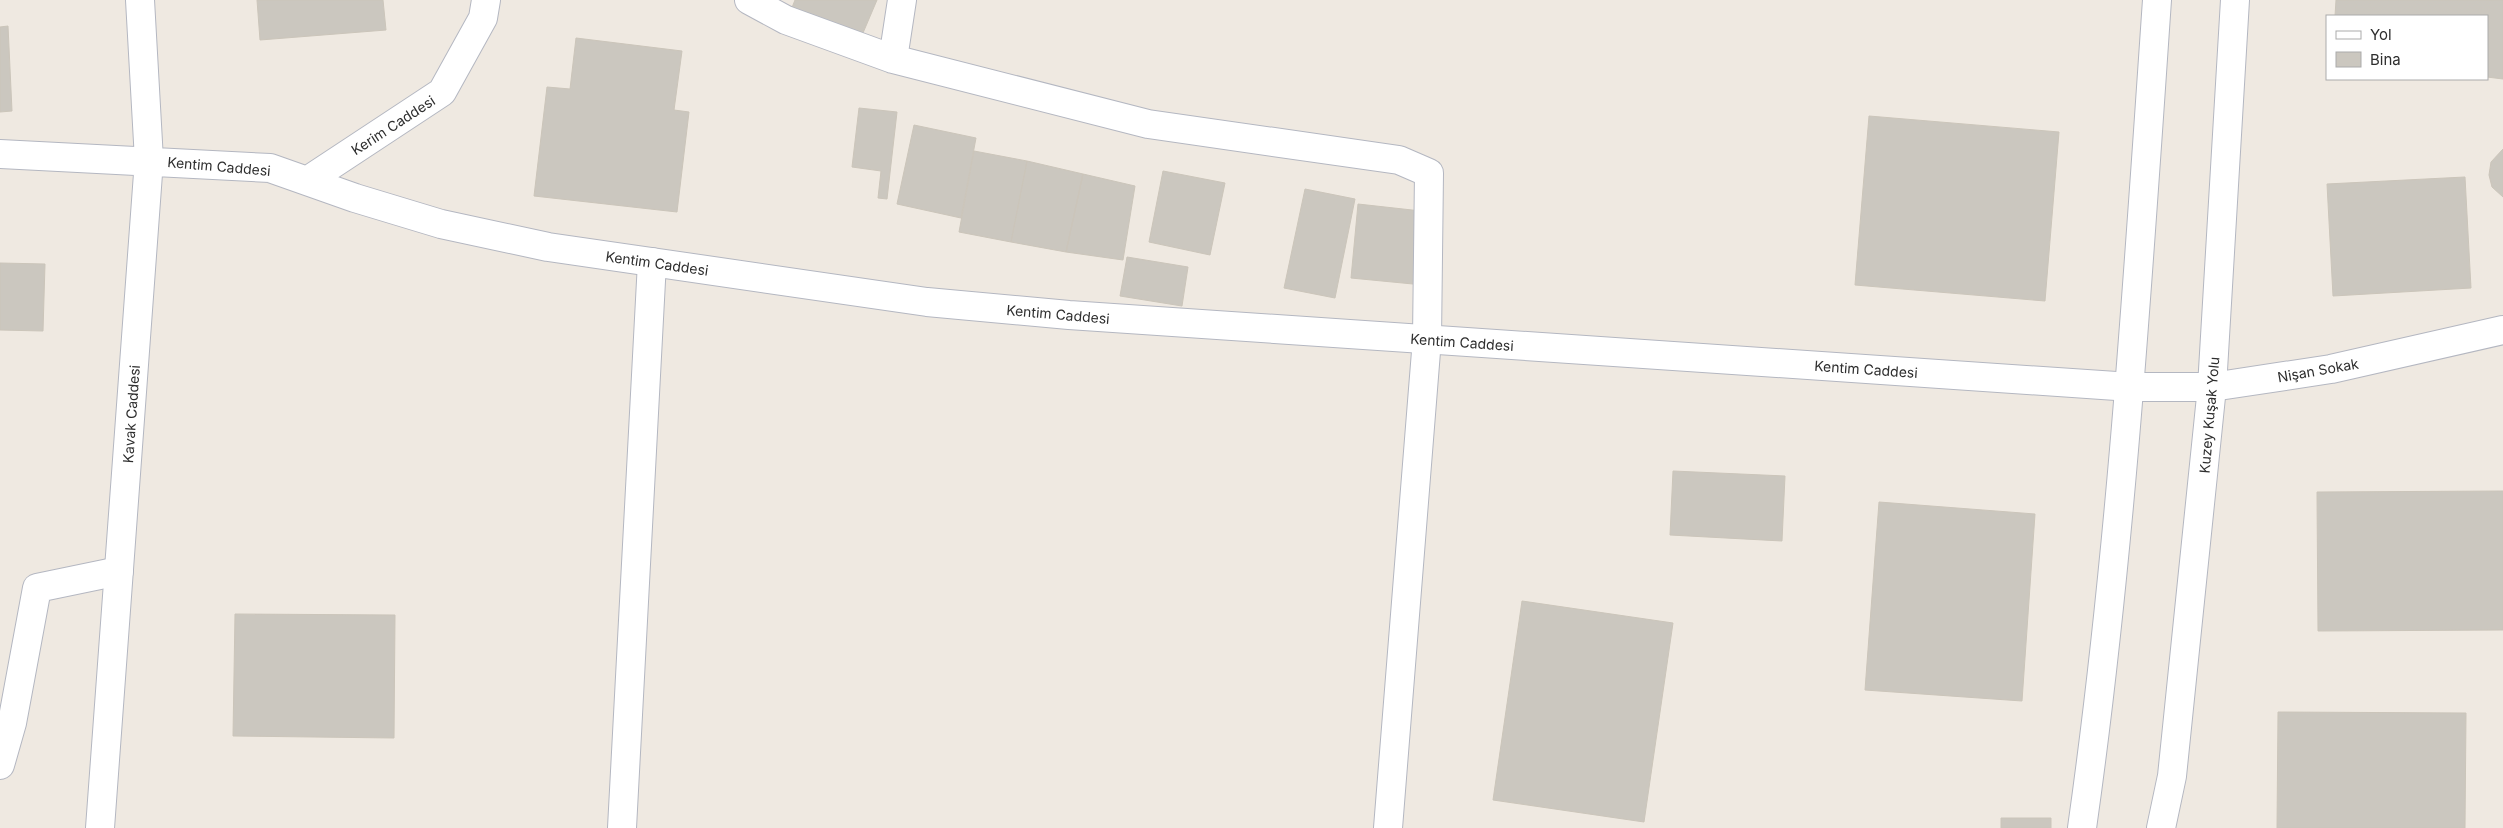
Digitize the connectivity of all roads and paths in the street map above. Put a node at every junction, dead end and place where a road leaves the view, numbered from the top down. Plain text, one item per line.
1 (140, 0) edge
2 (486, 0) edge
3 (749, 0) edge
4 (902, 0) edge
5 (2157, 0) edge
6 (2235, 0) edge
7 (893, 59) junction
8 (0, 154) edge
9 (149, 160) junction
10 (307, 181) junction
11 (652, 262) junction
12 (2503, 330) edge
13 (1428, 339) junction
14 (2130, 387) junction
15 (2212, 387) junction
16 (119, 572) junction
17 (0, 765) edge
18 (100, 828) edge
19 (622, 828) edge
20 (1388, 828) edge
21 (2082, 828) edge
22 (2160, 828) edge

1 - 9 street, Kavak Caddesi
2 - 10 street, Kerim Caddesi
3 - 7 street
4 - 7 street
5 - 14 street
6 - 15 street, Kuzey Kuşak Yolu
7 - 13 street
8 - 9 street, Kentim Caddesi
9 - 10 street, Kentim Caddesi
9 - 16 street, Kavak Caddesi
10 - 11 street, Kentim Caddesi
11 - 13 street, Kentim Caddesi
11 - 19 street
12 - 15 street, Nişan Sokak
13 - 14 street, Kentim Caddesi
13 - 20 street
14 - 15 street, Nişan Sokak
14 - 21 street
15 - 22 street, Kuzey Kuşak Yolu
16 - 17 street
16 - 18 street, Kavak Caddesi

